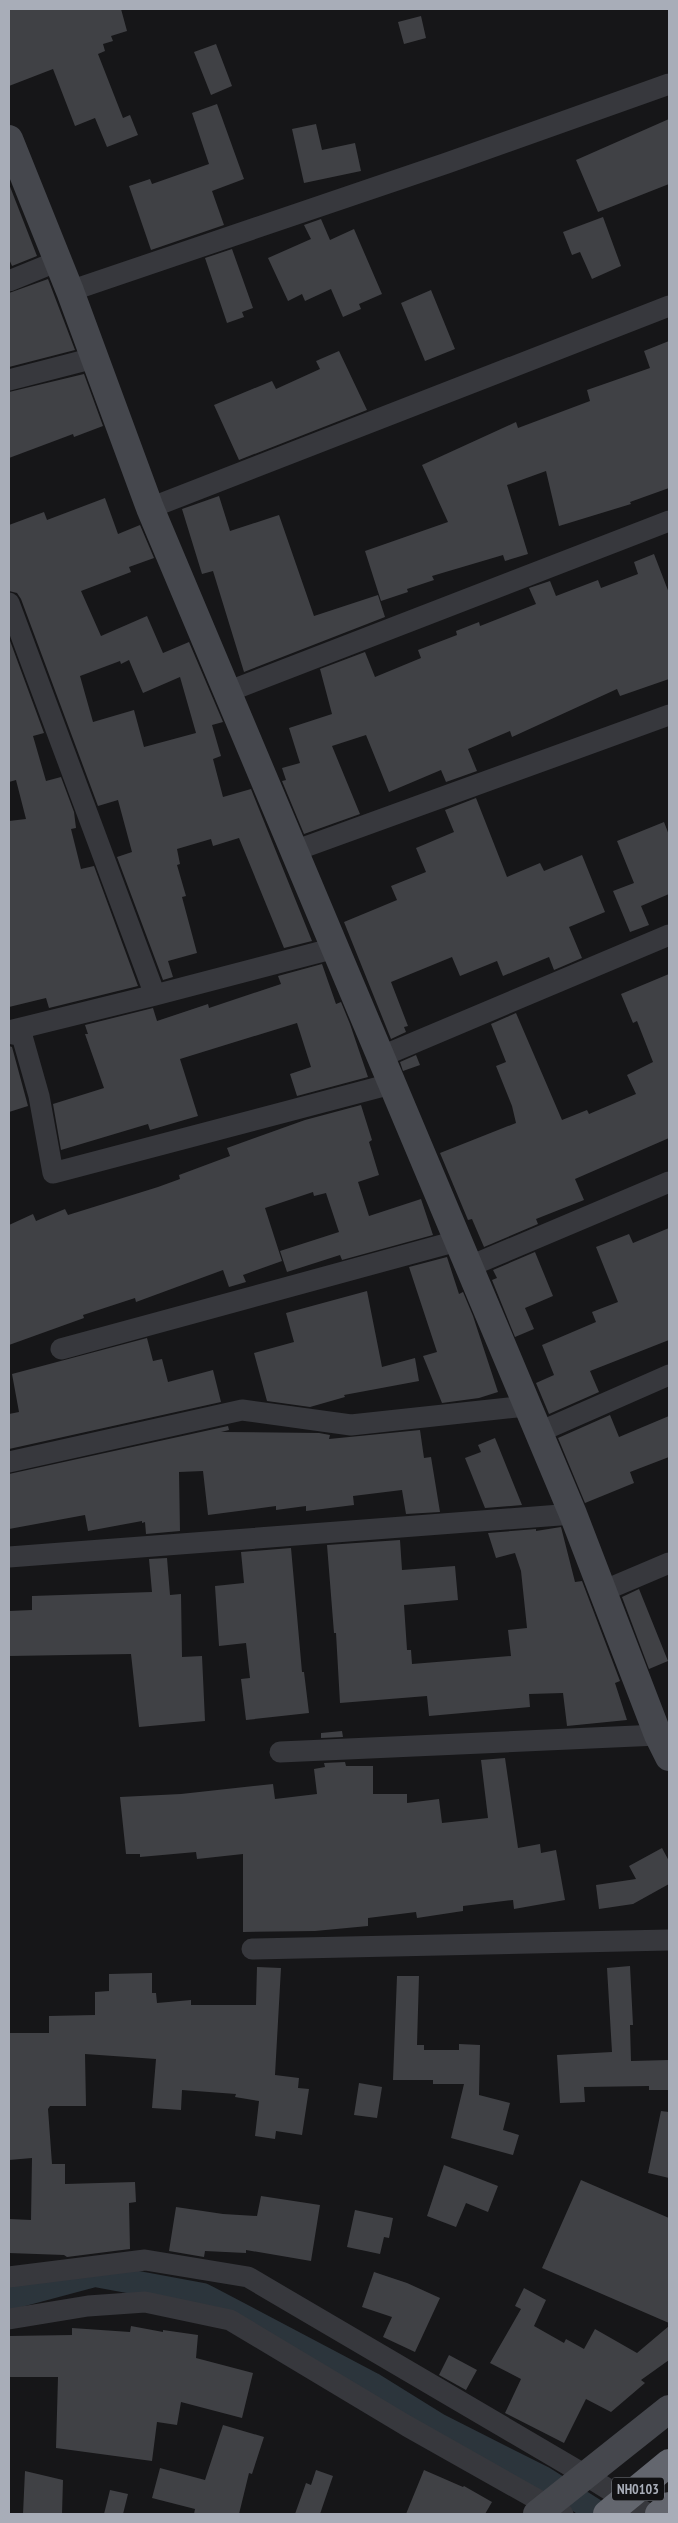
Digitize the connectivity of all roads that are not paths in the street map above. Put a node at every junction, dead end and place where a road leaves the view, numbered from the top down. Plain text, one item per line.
1 (669, 84) edge
2 (9, 139) edge
3 (58, 261) junction
4 (9, 281) edge
5 (70, 291) junction
6 (669, 306) edge
7 (94, 358) junction
8 (9, 380) edge
9 (150, 508) junction
10 (669, 521) edge
11 (9, 603) edge
12 (227, 692) junction
13 (669, 715) edge
14 (294, 851) junction
15 (669, 935) edge
16 (335, 948) junction
17 (156, 995) junction
18 (9, 1032) edge
19 (380, 1057) junction
20 (391, 1084) junction
21 (669, 1182) edge
22 (457, 1242) junction
23 (468, 1267) junction
24 (61, 1349) dead end
25 (669, 1375) edge
26 (526, 1406) junction
27 (537, 1433) junction
28 (9, 1462) edge
29 (573, 1514) junction
30 (9, 1557) edge
31 (669, 1563) edge
32 (603, 1591) junction
33 (664, 1746) edge
34 (280, 1752) dead end
35 (669, 1940) edge
36 (252, 1948) dead end
37 (9, 2277) edge
38 (9, 2319) edge
39 (669, 2409) edge
40 (669, 2464) edge
41 (587, 2476) junction
42 (669, 2506) edge
43 (616, 2507) edge
44 (550, 2511) edge
45 (648, 2514) edge
46 (659, 2514) edge

1 - 5 street
2 - 3 street
3 - 4 street
3 - 5 street
5 - 7 street
6 - 9 street
7 - 8 street
7 - 9 street
9 - 12 street
10 - 12 street
11 - 17 street
12 - 14 street
13 - 14 street
14 - 16 street
15 - 19 street
16 - 17 street
16 - 19 street
17 - 18 street
18 - 20 street
19 - 20 street
20 - 22 street
21 - 23 street
22 - 23 street
22 - 24 street
23 - 26 street
25 - 27 street
26 - 27 street
26 - 28 street
27 - 29 street
29 - 30 street
29 - 32 street
31 - 32 street
32 - 33 street
33 - 34 street
35 - 36 street
37 - 41 street
38 - 44 street
39 - 41 street
40 - 43 highway, NH0103
41 - 43 street
41 - 44 street
42 - 46 highway, NH0103
43 - 45 street

